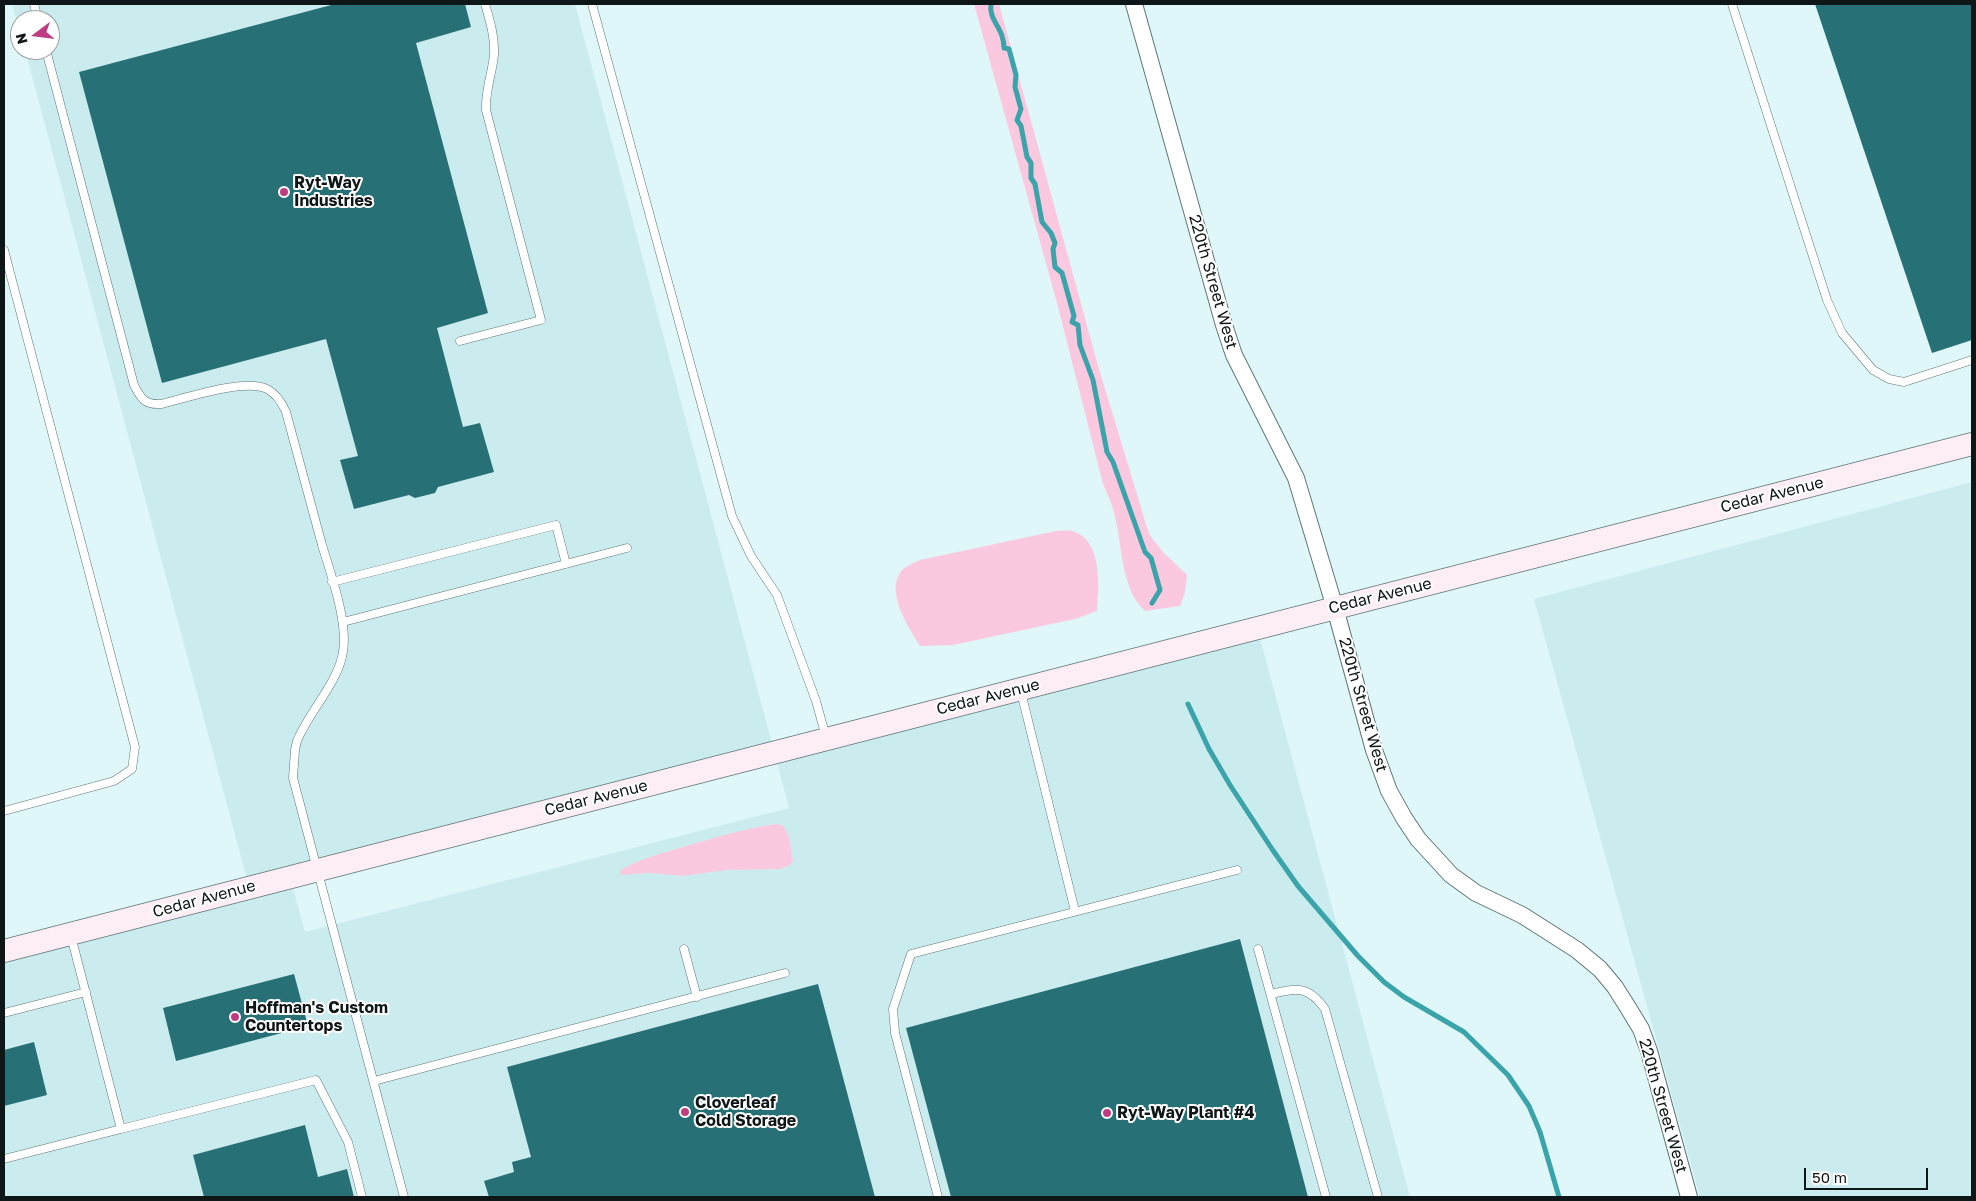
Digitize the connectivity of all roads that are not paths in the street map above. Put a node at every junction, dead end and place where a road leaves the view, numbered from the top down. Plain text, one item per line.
1 (485, 4) edge
2 (592, 4) edge
3 (1134, 4) edge
4 (1732, 4) edge
5 (49, 60) edge
6 (4, 250) edge
7 (460, 341) dead end
8 (1972, 360) edge
9 (1972, 444) edge
10 (627, 548) dead end
11 (566, 564) junction
12 (332, 582) junction
13 (1335, 608) junction
14 (342, 622) junction
15 (1020, 689) junction
16 (826, 739) junction
17 (4, 811) edge
18 (319, 870) junction
19 (1236, 870) dead end
20 (1075, 911) junction
21 (70, 934) junction
22 (684, 949) dead end
23 (1258, 949) dead end
24 (4, 951) edge
25 (785, 973) dead end
26 (86, 992) junction
27 (1271, 994) junction
28 (697, 996) junction
29 (4, 1013) edge
30 (374, 1081) junction
31 (121, 1129) junction
32 (4, 1160) edge
33 (362, 1197) edge
34 (404, 1197) edge
35 (938, 1197) edge
36 (1326, 1197) edge
37 (1378, 1197) edge
38 (1689, 1197) edge

1 - 7 lane
2 - 16 lane
3 - 13 street, 220th Street West
4 - 8 lane
5 - 12 lane
6 - 17 lane
9 - 13 main road, Cedar Avenue
10 - 11 lane
11 - 12 lane
11 - 14 lane
12 - 14 lane
13 - 15 main road, Cedar Avenue
13 - 38 street, 220th Street West
14 - 18 lane
15 - 16 main road, Cedar Avenue
15 - 20 lane
16 - 18 main road, Cedar Avenue
18 - 21 main road, Cedar Avenue
18 - 30 lane
19 - 20 lane
20 - 35 lane
21 - 24 main road, Cedar Avenue
21 - 26 lane
22 - 28 lane
23 - 27 lane
25 - 28 lane
26 - 29 lane
26 - 31 lane
27 - 36 lane
27 - 37 lane
28 - 30 lane
30 - 34 lane
31 - 32 lane
31 - 33 lane

